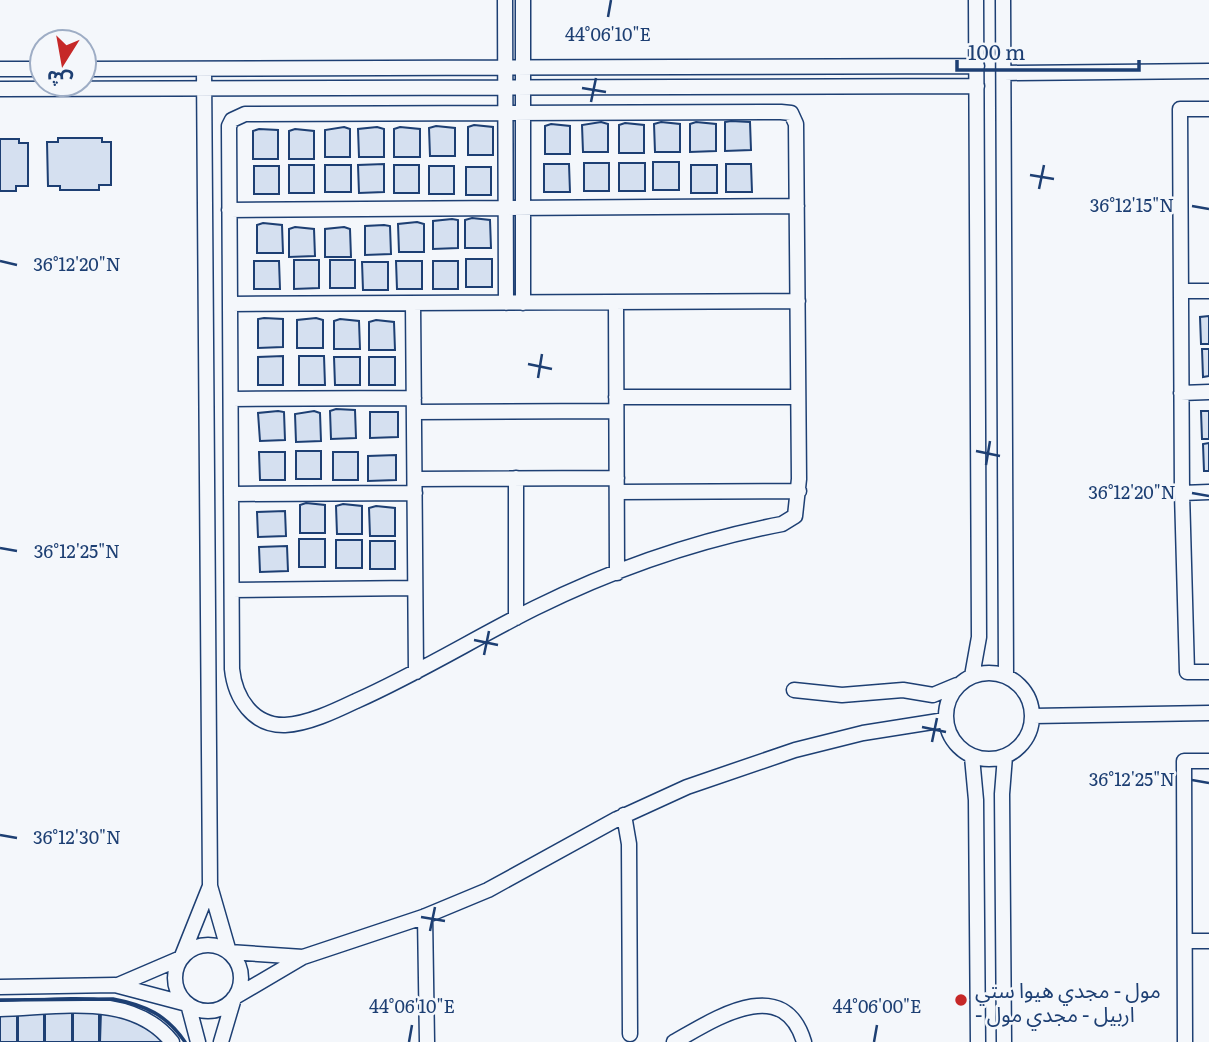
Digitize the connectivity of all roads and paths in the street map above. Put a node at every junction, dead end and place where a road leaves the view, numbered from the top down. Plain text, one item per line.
1 (505, 0) edge
2 (523, 0) edge
3 (976, 0) edge
4 (1003, 0) edge
5 (1004, 57) junction
6 (977, 61) junction
7 (505, 67) junction
8 (521, 67) junction
9 (0, 69) edge
10 (28, 69) edge
11 (98, 69) edge
12 (204, 69) junction
13 (1209, 71) edge
14 (1004, 73) junction
15 (505, 87) junction
16 (521, 87) junction
17 (204, 88) junction
18 (0, 89) edge
19 (978, 89) junction
20 (1004, 89) junction
21 (1209, 109) edge
22 (506, 114) junction
23 (522, 114) junction
24 (797, 206) junction
25 (506, 208) junction
26 (523, 208) junction
27 (229, 210) junction
28 (1181, 291) junction
29 (1209, 291) edge
30 (797, 301) junction
31 (615, 302) junction
32 (413, 303) junction
33 (506, 303) junction
34 (523, 303) junction
35 (230, 304) junction
36 (1181, 393) junction
37 (1209, 393) edge
38 (798, 397) junction
39 (231, 399) junction
40 (616, 404) junction
41 (414, 405) junction
42 (516, 478) junction
43 (617, 485) junction
44 (415, 486) junction
45 (799, 491) junction
46 (1209, 492) edge
47 (1182, 493) junction
48 (231, 494) junction
49 (617, 573) junction
50 (415, 588) junction
51 (232, 590) junction
52 (516, 618) junction
53 (416, 672) junction
54 (1209, 672) edge
55 (1006, 676) junction
56 (967, 679) junction
57 (794, 690) dead end
58 (1209, 713) edge
59 (1033, 716) junction
60 (945, 720) junction
61 (1005, 756) junction
62 (972, 757) junction
63 (1209, 761) edge
64 (624, 815) junction
65 (210, 886) junction
66 (425, 916) junction
67 (1002, 922) junction
68 (977, 923) junction
69 (1209, 941) edge
70 (1185, 942) junction
71 (229, 952) junction
72 (181, 957) junction
73 (303, 957) junction
74 (1002, 958) junction
75 (977, 959) junction
76 (115, 985) junction
77 (0, 987) edge
78 (234, 998) junction
79 (188, 1004) junction
80 (0, 1009) edge
81 (630, 1034) dead end
82 (172, 1042) edge
83 (198, 1042) edge
84 (221, 1042) edge
85 (428, 1042) edge
86 (674, 1042) edge
87 (804, 1042) edge
88 (978, 1042) edge
89 (1004, 1042) edge
90 (1185, 1042) edge

1 - 7 street
2 - 8 street
3 - 6 street
4 - 5 street
5 - 6 street
5 - 14 street
6 - 8 street
6 - 19 street
7 - 8 street
7 - 12 street
7 - 15 street
8 - 16 street
9 - 10 street
11 - 12 street
12 - 17 street
13 - 14 street
14 - 20 street
15 - 16 street
15 - 17 street
15 - 22 street
16 - 19 street
16 - 23 street
17 - 18 street
17 - 65 street
19 - 20 street
19 - 56 street
20 - 55 street
21 - 28 street
22 - 23 street
22 - 25 street
22 - 27 street
23 - 24 street
23 - 26 street
24 - 26 street
24 - 30 street
25 - 26 street
25 - 27 street
25 - 33 street
26 - 34 street
27 - 35 street
28 - 29 street
28 - 36 street
30 - 31 street
30 - 38 street
31 - 34 street
31 - 40 street
32 - 33 street
32 - 35 street
32 - 41 street
33 - 34 street
35 - 39 street
36 - 37 street
36 - 47 street
38 - 40 street
38 - 45 street
39 - 41 street
39 - 48 street
40 - 41 street
40 - 43 street
41 - 44 street
42 - 43 street
42 - 44 street
42 - 52 street
43 - 45 street
43 - 49 street
44 - 48 street
44 - 50 street
45 - 49 street
46 - 47 street
47 - 54 street
48 - 51 street
49 - 52 street
50 - 51 street
50 - 53 street
51 - 53 street
52 - 53 street
55 - 56 street
55 - 59 street
56 - 57 street
56 - 60 street
58 - 59 street
59 - 61 street
60 - 62 street
60 - 64 street
61 - 62 street
61 - 67 street
62 - 68 street
63 - 70 street
64 - 66 street
64 - 81 street
65 - 71 street
65 - 72 street
66 - 73 street
66 - 85 street
67 - 68 street
67 - 74 street
68 - 75 street
69 - 70 street
70 - 90 street
71 - 72 street
71 - 73 street
71 - 78 street
72 - 76 street
72 - 79 street
73 - 78 street
74 - 75 street
74 - 89 street
75 - 88 street
76 - 77 street
76 - 79 street
78 - 79 street
78 - 84 street
79 - 83 street
80 - 82 street
86 - 87 street

